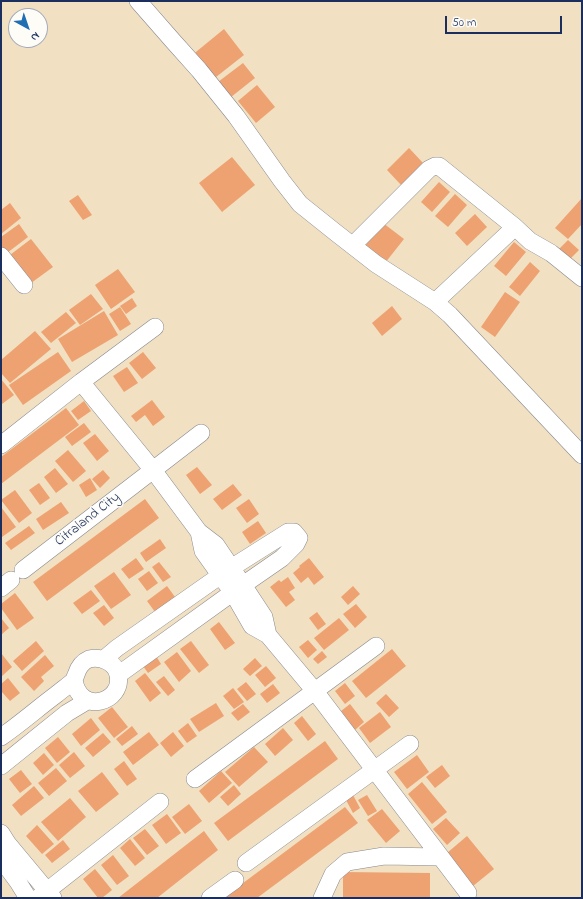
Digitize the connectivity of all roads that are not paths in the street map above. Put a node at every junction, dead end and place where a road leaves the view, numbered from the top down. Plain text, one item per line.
1 (138, 1) edge
2 (516, 227) junction
3 (353, 245) junction
4 (1, 256) edge
5 (582, 278) edge
6 (24, 285) dead end
7 (435, 302) junction
8 (155, 327) dead end
9 (81, 382) junction
10 (201, 433) dead end
11 (1, 445) edge
12 (582, 455) edge
13 (153, 470) junction
14 (226, 572) junction
15 (12, 579) edge
16 (238, 589) junction
17 (376, 646) dead end
18 (104, 659) junction
19 (118, 676) junction
20 (74, 680) junction
21 (314, 690) junction
22 (88, 701) junction
23 (1, 737) edge
24 (410, 744) dead end
25 (1, 766) edge
26 (375, 770) junction
27 (195, 779) dead end
28 (160, 802) dead end
29 (1, 833) edge
30 (440, 857) junction
31 (1, 859) edge
32 (246, 863) dead end
33 (235, 880) dead end
34 (468, 893) dead end
35 (46, 896) edge
36 (28, 898) edge
37 (210, 898) edge
38 (322, 898) edge

1 - 3 street
2 - 3 street
2 - 5 street
2 - 7 street
3 - 7 street
4 - 6 street
7 - 12 street
8 - 9 street
9 - 11 street
9 - 13 street
10 - 13 street, Citraland City
13 - 14 street
13 - 15 street, Citraland City
14 - 16 street
14 - 16 street
14 - 18 street
16 - 19 street
16 - 21 street
17 - 21 street
18 - 19 street
18 - 20 street
19 - 22 street
20 - 22 street
20 - 23 street
21 - 26 street
21 - 27 street
22 - 25 street
24 - 26 street
26 - 30 street
26 - 32 street
28 - 35 street
29 - 35 street
30 - 34 street
30 - 38 street
31 - 36 street
33 - 37 street

